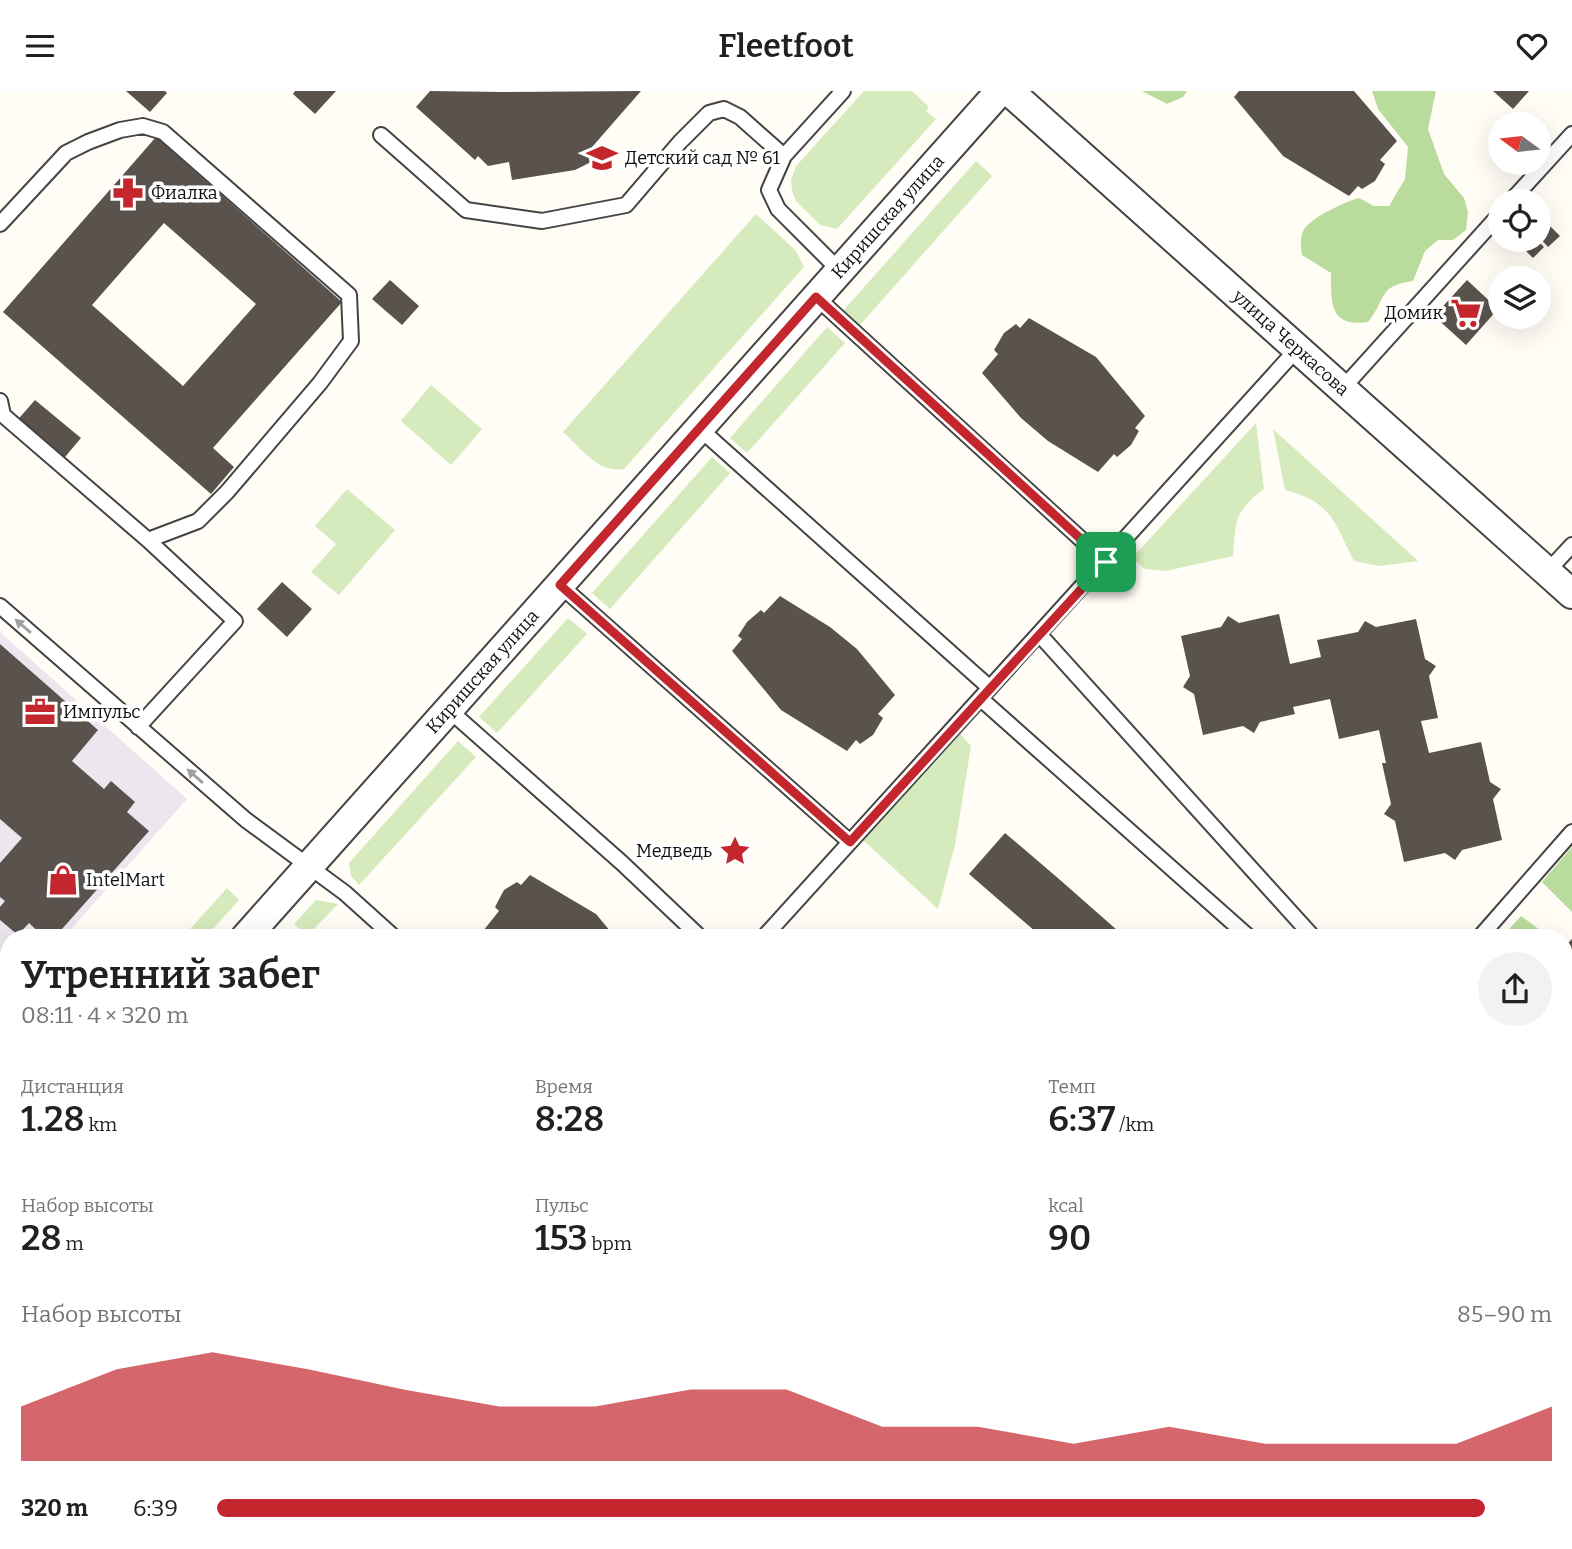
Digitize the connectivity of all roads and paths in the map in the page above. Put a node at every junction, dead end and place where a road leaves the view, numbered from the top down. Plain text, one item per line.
1 (844, 91) edge
2 (1000, 91) edge
3 (1009, 91) edge
4 (1572, 134) edge
5 (382, 135) dead end
6 (784, 156) junction
7 (1522, 189) edge
8 (0, 224) edge
9 (1488, 227) edge
10 (839, 271) junction
11 (816, 297) junction
12 (1297, 349) junction
13 (1342, 389) junction
14 (0, 401) edge
15 (699, 428) junction
16 (148, 540) junction
17 (1572, 545) edge
18 (1106, 562) junction
19 (1547, 572) junction
20 (560, 585) junction
21 (1572, 594) edge
22 (0, 605) edge
23 (1039, 633) junction
24 (985, 693) junction
25 (449, 709) junction
26 (138, 727) junction
27 (1572, 832) edge
28 (850, 842) junction
29 (309, 867) junction
30 (253, 929) edge
31 (385, 929) edge
32 (692, 929) edge
33 (771, 929) edge
34 (1241, 929) edge
35 (1306, 929) edge
36 (1487, 929) edge

1 - 6 lane
2 - 10 street, Киришская улица
3 - 12 street, улица Черкасова
4 - 7 lane
5 - 6 lane
6 - 10 lane
8 - 16 lane
9 - 13 lane
10 - 11 street, Киришская улица
11 - 15 street, Киришская улица
11 - 18 lane
12 - 13 street, улица Черкасова
12 - 18 lane
13 - 19 street, улица Черкасова
14 - 16 lane
15 - 20 street, Киришская улица
15 - 24 lane
16 - 26 lane
17 - 19 lane
18 - 23 lane
19 - 21 street, улица Черкасова
20 - 25 street, Киришская улица
20 - 28 lane
26 -> 22 lane
23 - 24 lane
23 - 35 lane
24 - 28 lane
24 - 34 lane
25 - 29 street, Киришская улица
25 - 32 lane
29 -> 26 lane
27 - 36 lane
28 - 33 lane
29 - 30 street, Киришская улица
29 - 31 lane

